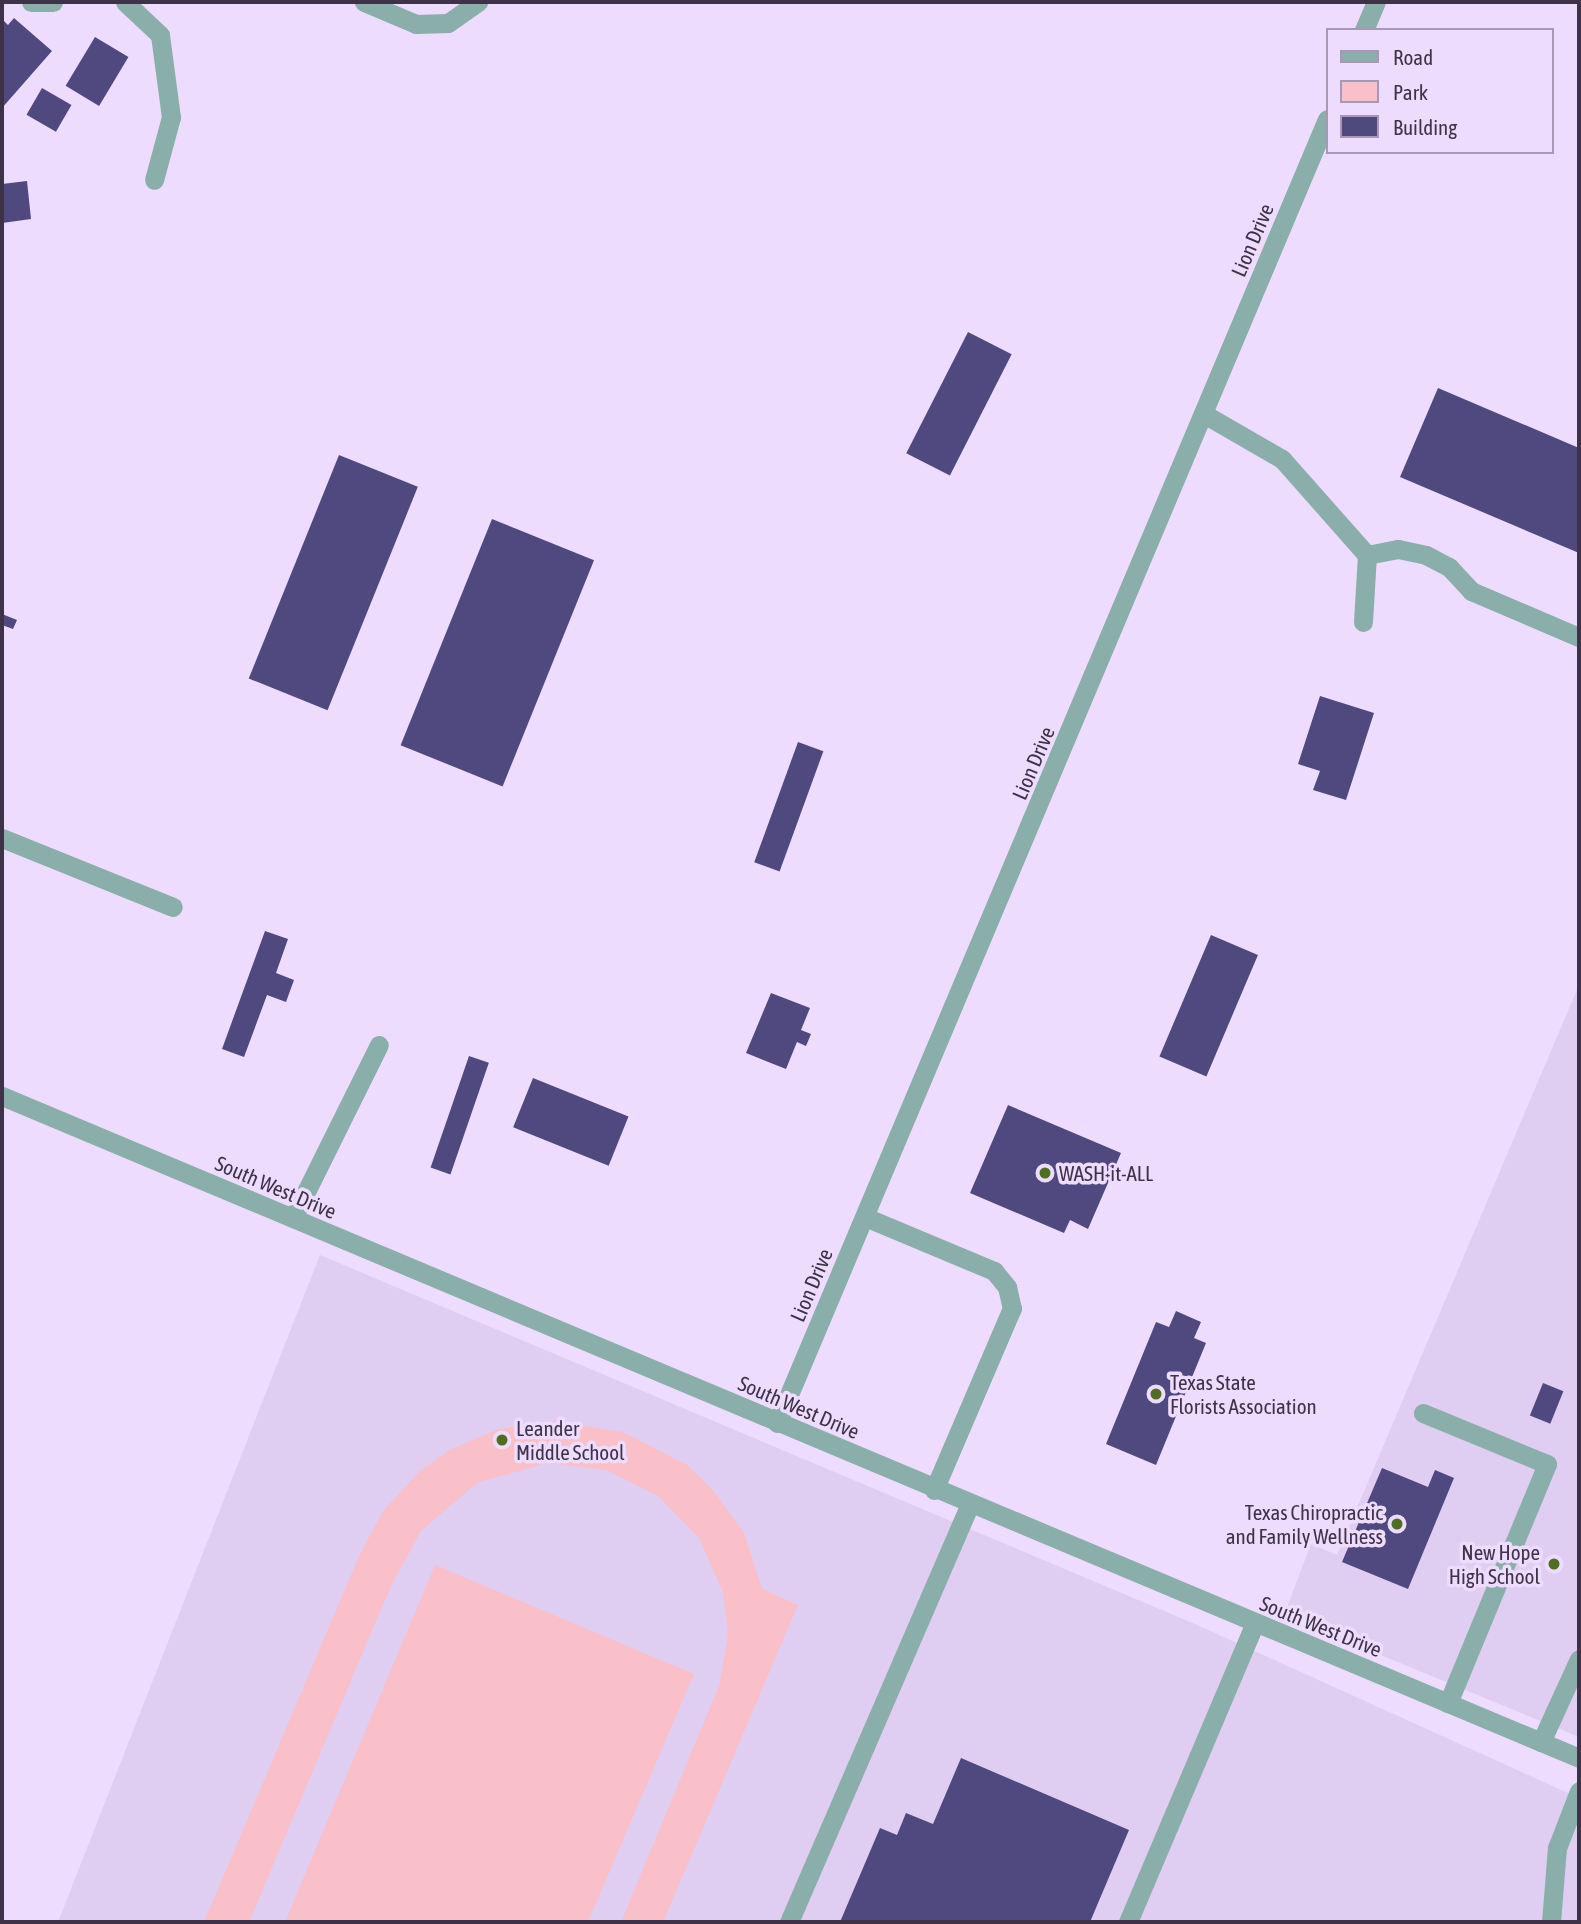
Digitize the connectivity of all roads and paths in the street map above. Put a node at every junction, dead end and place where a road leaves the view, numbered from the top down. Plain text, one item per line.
1 (31, 2) edge
2 (53, 2) edge
3 (125, 2) edge
4 (364, 2) edge
5 (478, 2) edge
6 (1376, 2) edge
7 (1365, 28) edge
8 (1326, 122) edge
9 (154, 180) dead end
10 (1204, 414) junction
11 (1367, 555) junction
12 (1363, 622) dead end
13 (1579, 637) edge
14 (2, 838) edge
15 (173, 907) dead end
16 (379, 1045) dead end
17 (2, 1096) edge
18 (865, 1217) junction
19 (293, 1218) junction
20 (1423, 1413) dead end
21 (777, 1423) junction
22 (934, 1490) junction
23 (969, 1506) junction
24 (1255, 1623) junction
25 (1579, 1659) edge
26 (1448, 1703) junction
27 (1541, 1742) junction
28 (1579, 1758) edge
29 (1579, 1791) edge
30 (789, 1922) edge
31 (1128, 1922) edge
32 (1551, 1922) edge

1 - 2 street
3 - 9 street
4 - 5 street
6 - 7 street
8 - 10 street, Lion Drive
10 - 11 street
10 - 18 street, Lion Drive
11 - 12 street
11 - 13 street
14 - 15 street
16 - 19 street
17 - 19 street, South West Drive
18 - 21 street, Lion Drive
18 - 22 street
19 - 21 street, South West Drive
20 - 26 street
21 - 22 street, South West Drive
22 - 23 street, South West Drive
23 - 24 street, South West Drive
23 - 30 street
24 - 26 street, South West Drive
24 - 31 street
25 - 27 street
26 - 27 street, South West Drive
27 - 28 street, South West Drive
29 - 32 street

